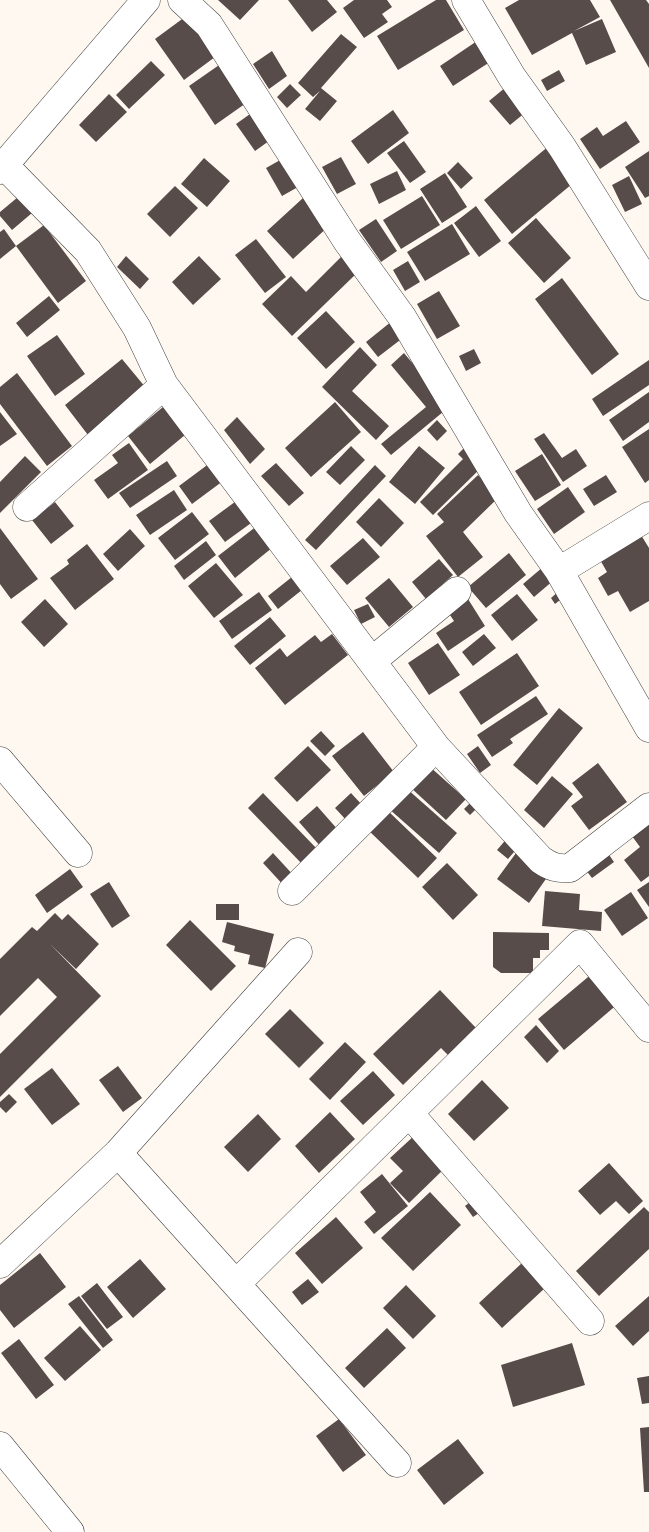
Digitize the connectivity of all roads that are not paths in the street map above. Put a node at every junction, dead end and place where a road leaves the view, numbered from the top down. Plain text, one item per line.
1 (146, 0) edge
2 (182, 0) edge
3 (468, 1) edge
4 (2, 168) edge
5 (647, 277) edge
6 (164, 385) junction
7 (27, 507) dead end
8 (649, 516) edge
9 (559, 571) junction
10 (456, 591) dead end
11 (372, 660) junction
12 (649, 728) edge
13 (436, 747) junction
14 (0, 761) edge
15 (649, 807) edge
16 (78, 853) dead end
17 (292, 891) dead end
18 (298, 952) dead end
19 (649, 1028) edge
20 (409, 1113) junction
21 (118, 1153) junction
22 (0, 1264) edge
23 (236, 1284) junction
24 (590, 1321) dead end
25 (0, 1446) edge
26 (398, 1463) dead end
27 (70, 1532) edge

1 - 4 street
2 - 9 street
3 - 5 street
4 - 6 street
6 - 7 street
6 - 11 street
8 - 9 street
9 - 12 street
10 - 11 street
11 - 13 street
13 - 15 street
13 - 17 street
14 - 16 street
18 - 21 street
19 - 20 street
20 - 23 street
20 - 24 street
21 - 22 street
21 - 23 street
23 - 26 street
25 - 27 street

